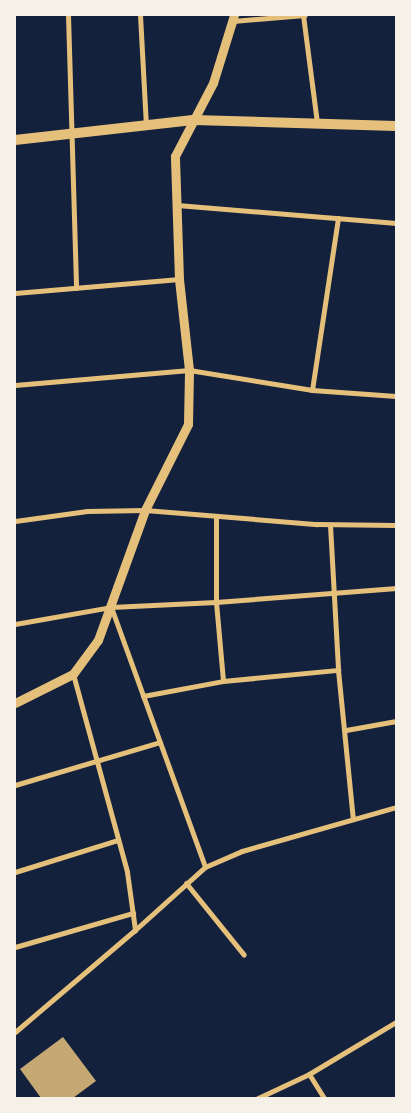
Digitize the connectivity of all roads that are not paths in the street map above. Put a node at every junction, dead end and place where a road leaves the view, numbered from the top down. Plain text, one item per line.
1 (68, 15) edge
2 (140, 15) edge
3 (304, 15) edge
4 (233, 18) edge
5 (193, 120) junction
6 (317, 124) junction
7 (146, 125) junction
8 (396, 126) edge
9 (72, 134) junction
10 (15, 140) edge
11 (177, 205) junction
12 (338, 218) junction
13 (396, 223) edge
14 (179, 279) junction
15 (76, 288) junction
16 (15, 293) edge
17 (190, 370) junction
18 (15, 385) edge
19 (312, 390) junction
20 (396, 396) edge
21 (145, 510) junction
22 (216, 516) junction
23 (15, 521) edge
24 (330, 524) junction
25 (396, 525) edge
26 (396, 588) edge
27 (333, 594) junction
28 (216, 602) junction
29 (111, 607) junction
30 (15, 624) edge
31 (338, 670) junction
32 (72, 674) junction
33 (223, 681) junction
34 (143, 696) junction
35 (15, 703) edge
36 (396, 721) edge
37 (346, 730) junction
38 (160, 742) junction
39 (96, 761) junction
40 (15, 785) edge
41 (396, 807) edge
42 (354, 819) junction
43 (118, 840) junction
44 (205, 867) junction
45 (15, 872) edge
46 (186, 884) junction
47 (133, 913) junction
48 (135, 930) junction
49 (15, 946) edge
50 (244, 955) dead end
51 (396, 1022) edge
52 (15, 1032) edge
53 (309, 1074) junction
54 (258, 1098) edge
55 (324, 1098) edge

1 - 9 street
2 - 7 street
3 - 4 street
3 - 6 street
4 - 5 street
5 - 6 main road
5 - 7 main road
5 - 11 street
6 - 8 main road
7 - 9 main road
9 - 10 main road
9 - 15 street
11 - 12 street
11 - 14 street
12 - 13 street
12 - 19 street
14 - 15 street
14 - 17 street
15 - 16 street
17 - 18 street
17 - 19 street
17 - 21 street
19 - 20 street
21 - 22 street
21 - 23 street
21 - 29 street
22 - 24 street
22 - 28 street
24 - 25 street
24 - 27 street
26 - 27 street
27 - 28 street
27 - 31 street
28 - 29 street
28 - 33 street
29 - 30 street
29 - 32 street
29 - 34 street
31 - 33 street
31 - 37 street
32 - 35 street
32 - 39 street
33 - 34 street
34 - 38 street
36 - 37 street
37 - 42 street
38 - 39 street
38 - 44 street
39 - 40 street
39 - 43 street
41 - 42 street
42 - 44 street
43 - 45 street
43 - 47 street
44 - 46 street
46 - 48 street
46 - 50 street
47 - 48 street
47 - 49 street
48 - 52 street
51 - 53 street
53 - 54 street
53 - 55 street

